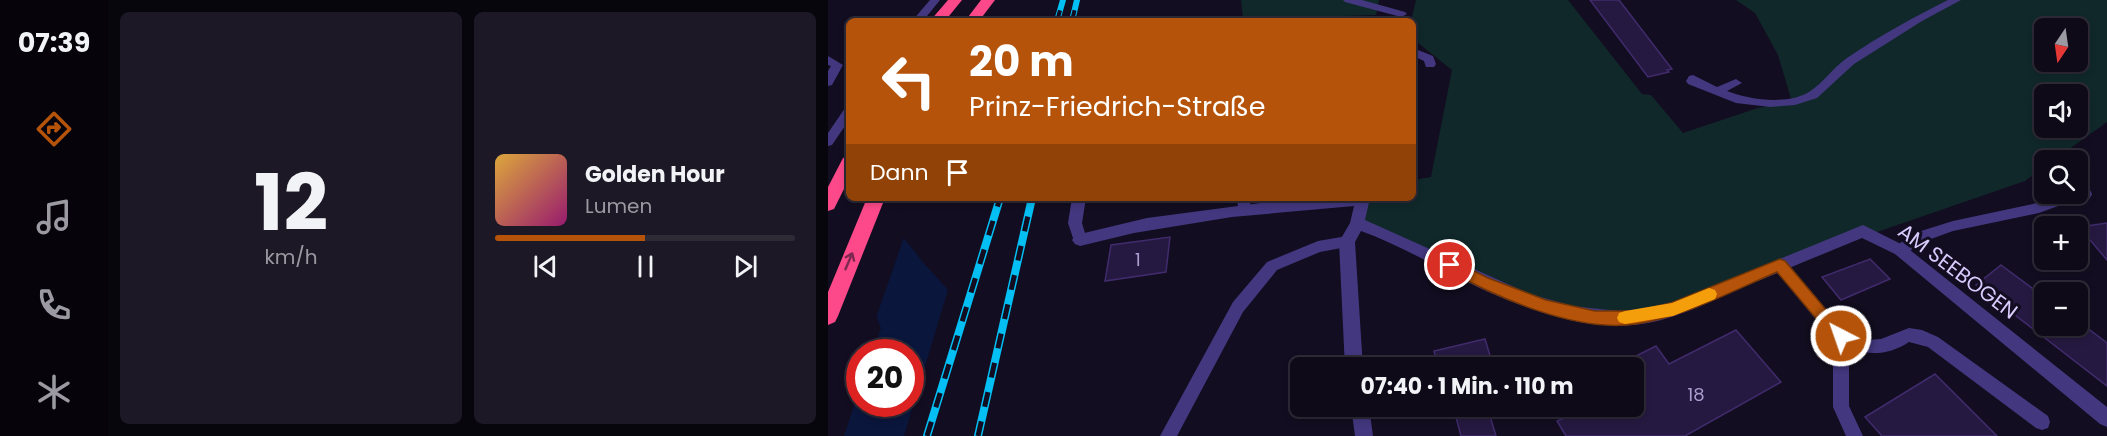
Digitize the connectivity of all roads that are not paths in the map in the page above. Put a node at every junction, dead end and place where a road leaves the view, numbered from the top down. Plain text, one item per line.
1 (935, 0) edge
2 (955, 0) edge
3 (988, 0) edge
4 (1349, 0) edge
5 (1404, 0) edge
6 (1956, 0) edge
7 (920, 18) edge
8 (940, 18) edge
9 (974, 18) edge
10 (1401, 18) edge
11 (1416, 53) edge
12 (828, 60) edge
13 (1430, 64) dead end
14 (1693, 80) dead end
15 (828, 82) edge
16 (1736, 83) dead end
17 (1717, 91) junction
18 (846, 115) edge
19 (828, 142) edge
20 (846, 168) edge
21 (875, 201) edge
22 (1079, 201) edge
23 (1310, 201) edge
24 (1362, 201) edge
25 (828, 204) edge
26 (1244, 204) edge
27 (2048, 204) edge
28 (1356, 223) junction
29 (1080, 240) joint
30 (1347, 242) junction
31 (1900, 250) junction
32 (1780, 265) junction
33 (828, 316) edge
34 (1841, 336) junction
35 (1353, 357) edge
36 (1361, 417) edge
37 (2107, 418) edge
38 (2042, 422) dead end
39 (1168, 436) edge
40 (1364, 436) edge
41 (1855, 436) edge

1 - 7 lane
2 - 8 highway
3 - 9 highway
4 - 10 street
5 - 10 street
6 - 17 lane
11 - 13 lane
12 - 15 lane
14 - 17 lane
16 - 17 lane
18 - 19 lane
20 - 25 highway
33 -> 21 highway
22 - 29 lane
23 - 26 street
24 - 28 street
26 - 29 street
27 - 31 lane
28 - 30 street
28 - 32 street
30 - 35 street
30 - 39 lane
31 - 32 street, AM SEEBOGEN
31 - 37 street, AM SEEBOGEN
32 - 34 lane
34 - 38 lane
34 - 41 lane
36 - 40 street

